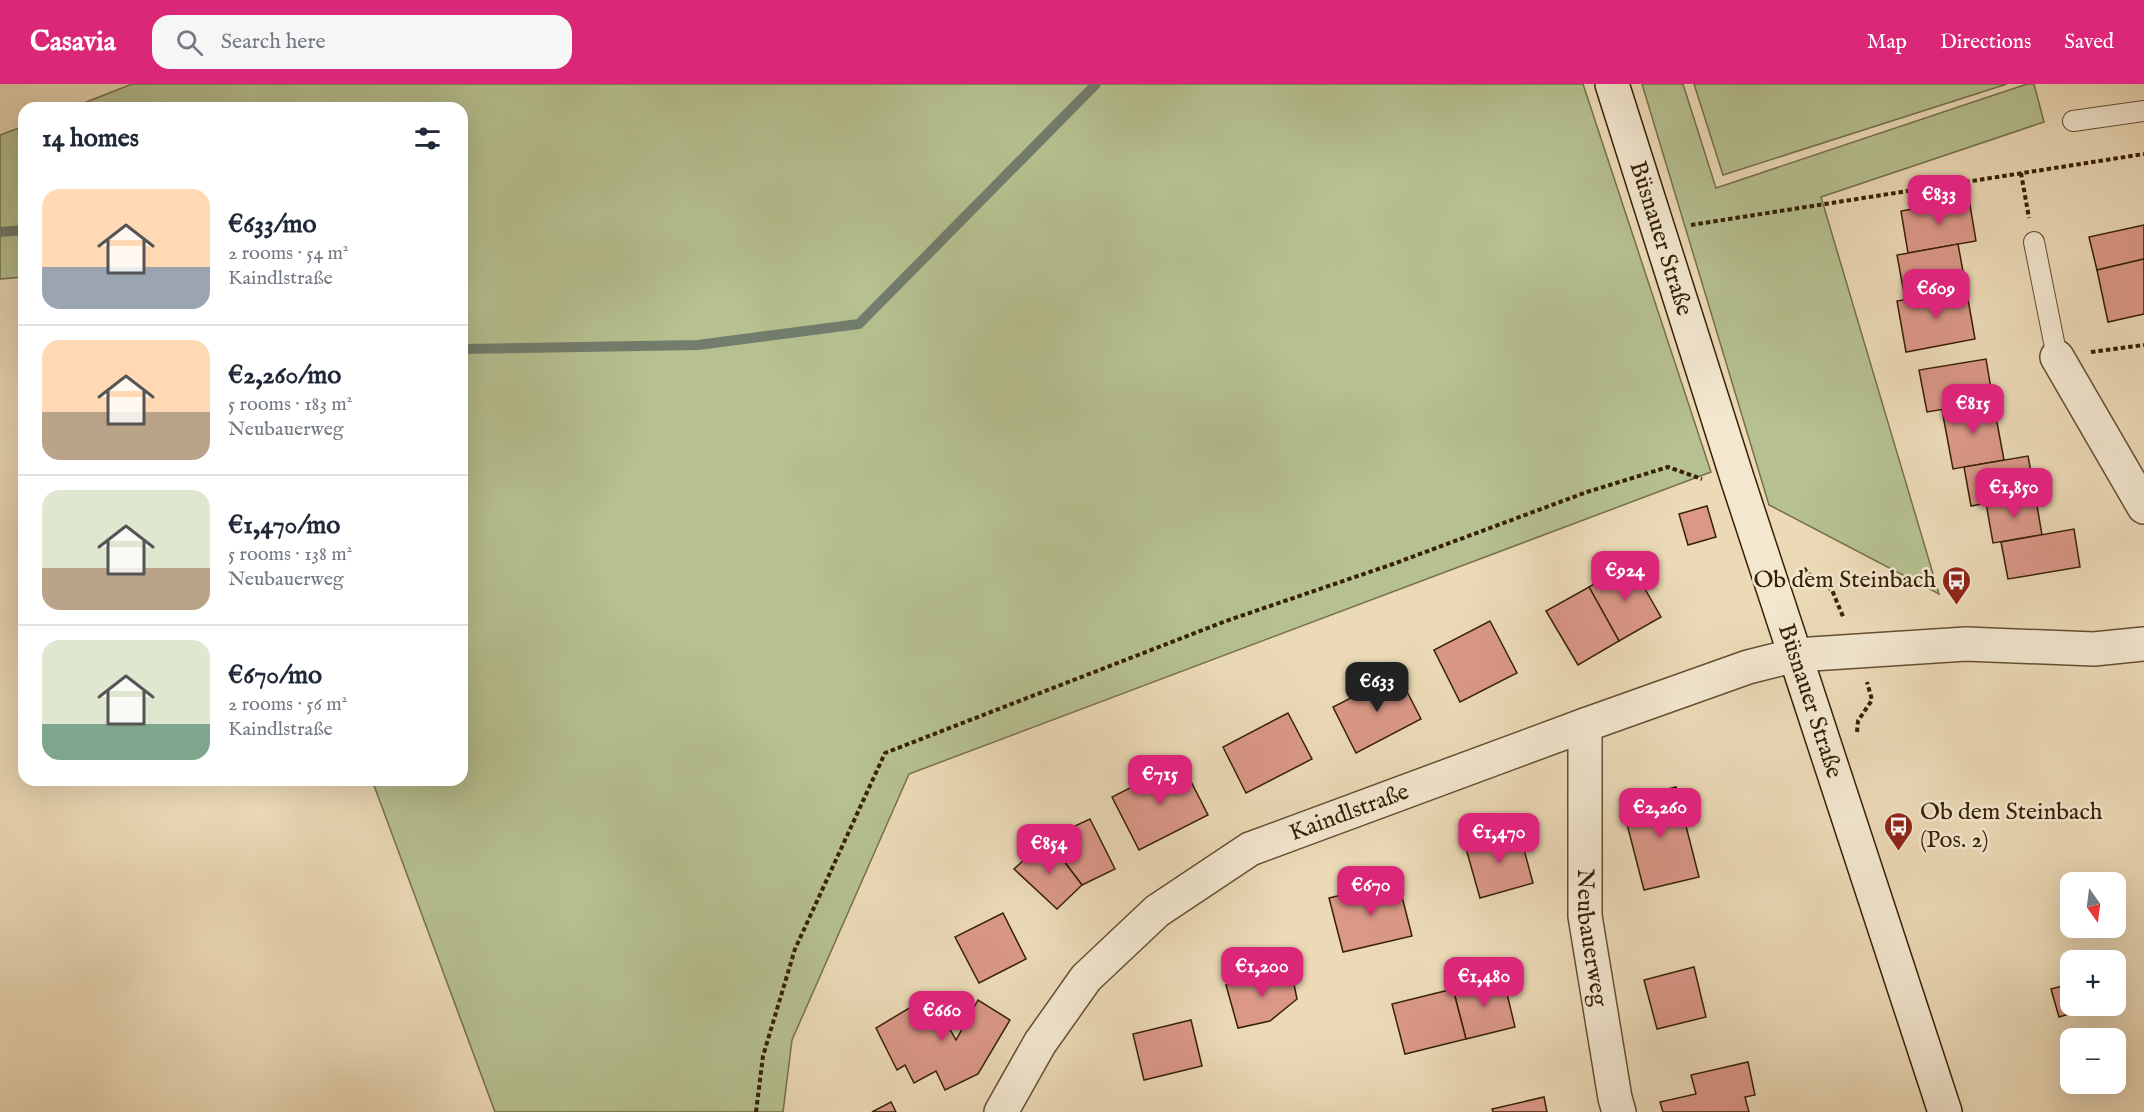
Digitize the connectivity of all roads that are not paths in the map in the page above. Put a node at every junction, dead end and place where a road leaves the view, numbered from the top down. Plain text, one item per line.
1 (1612, 84) edge
2 (2144, 111) edge
3 (2073, 122) dead end
4 (2034, 242) road end
5 (2057, 357) joint
6 (2144, 507) edge
7 (2144, 644) edge
8 (1796, 655) junction
9 (1585, 725) junction
10 (1001, 1112) edge
11 (1619, 1112) edge
12 (1945, 1112) edge

1 - 8 street, Büsnauer Straße
2 - 3 lane
4 - 5 lane
5 - 6 street
7 - 8 street
8 - 9 street, Kaindlstraße
8 - 12 street, Büsnauer Straße
9 - 10 street, Kaindlstraße
9 - 11 street, Neubauerweg

